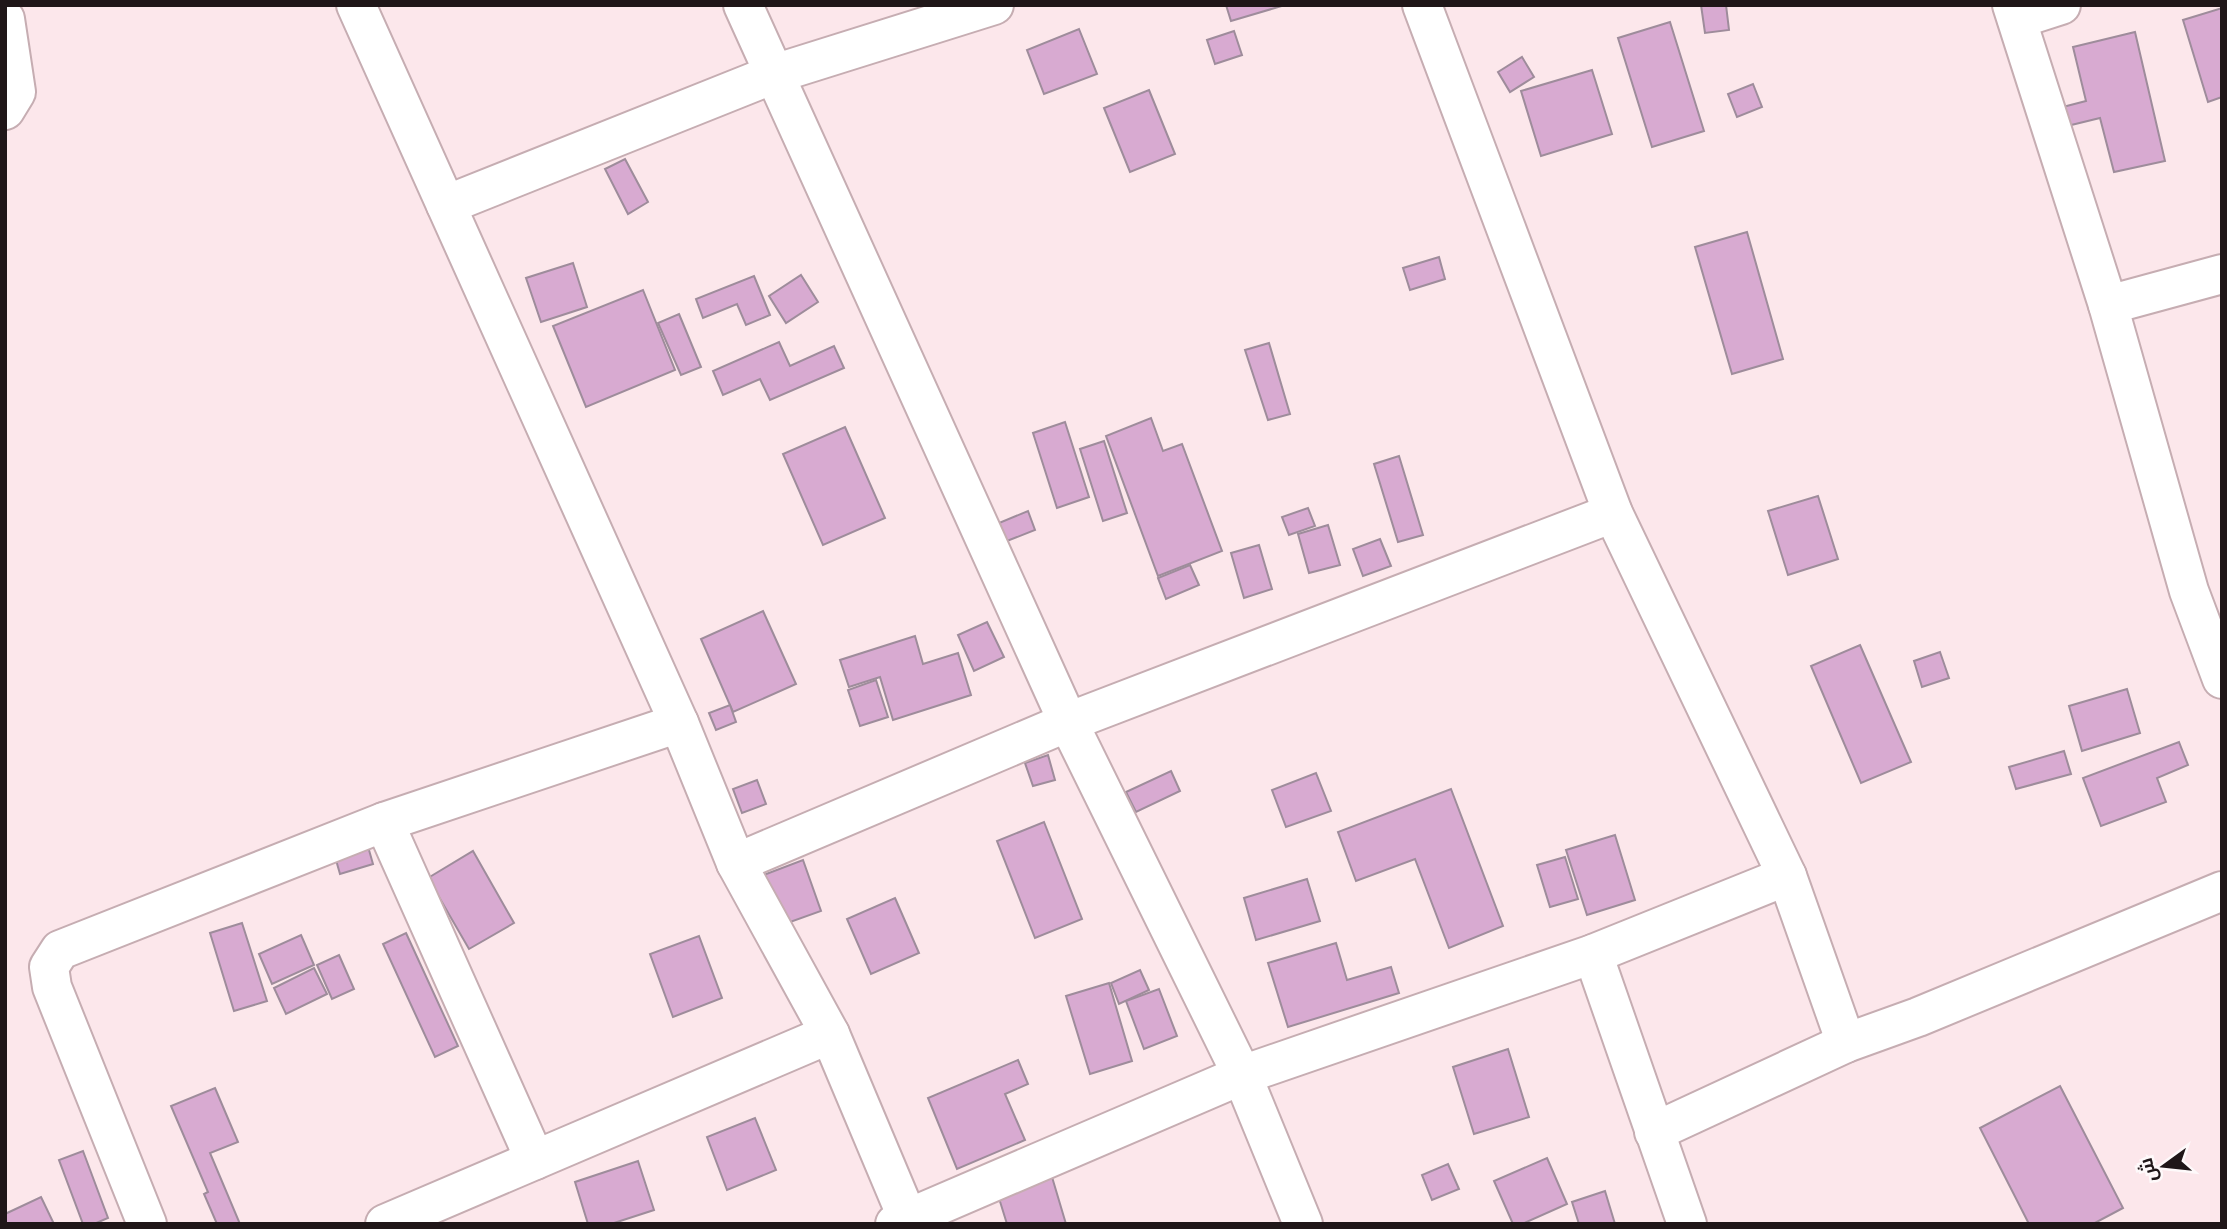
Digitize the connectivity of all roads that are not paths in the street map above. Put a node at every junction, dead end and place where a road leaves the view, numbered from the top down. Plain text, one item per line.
1 (356, 5) edge
2 (743, 5) edge
3 (994, 5) edge
4 (1422, 5) edge
5 (2061, 5) edge
6 (2014, 12) edge
7 (5, 19) edge
8 (774, 74) junction
9 (5, 110) edge
10 (446, 205) junction
11 (2222, 274) edge
12 (2108, 305) junction
13 (1613, 513) junction
14 (2222, 679) edge
15 (1068, 722) junction
16 (679, 723) junction
17 (384, 822) junction
18 (736, 863) junction
19 (1787, 876) junction
20 (2222, 891) edge
21 (1593, 954) junction
22 (830, 1034) junction
23 (1846, 1042) junction
24 (1242, 1075) junction
25 (1654, 1132) junction
26 (535, 1160) junction
27 (904, 1222) edge
28 (147, 1224) edge
29 (385, 1224) edge
30 (1303, 1224) edge
31 (1687, 1224) edge

1 - 10 street
2 - 8 street
3 - 8 street
4 - 13 street
5 - 6 street
6 - 12 street
7 - 9 street
8 - 10 street
8 - 15 street
10 - 16 street
11 - 12 street
12 - 14 street
13 - 15 street
13 - 19 street
15 - 18 street
15 - 24 street
16 - 17 street
16 - 18 street
17 - 26 street
17 - 28 street
18 - 22 street
19 - 21 street
19 - 23 street
20 - 23 street
21 - 24 street
21 - 25 street
22 - 26 street
22 - 27 street
23 - 25 street
24 - 27 street
24 - 30 street
25 - 31 street
26 - 29 street

